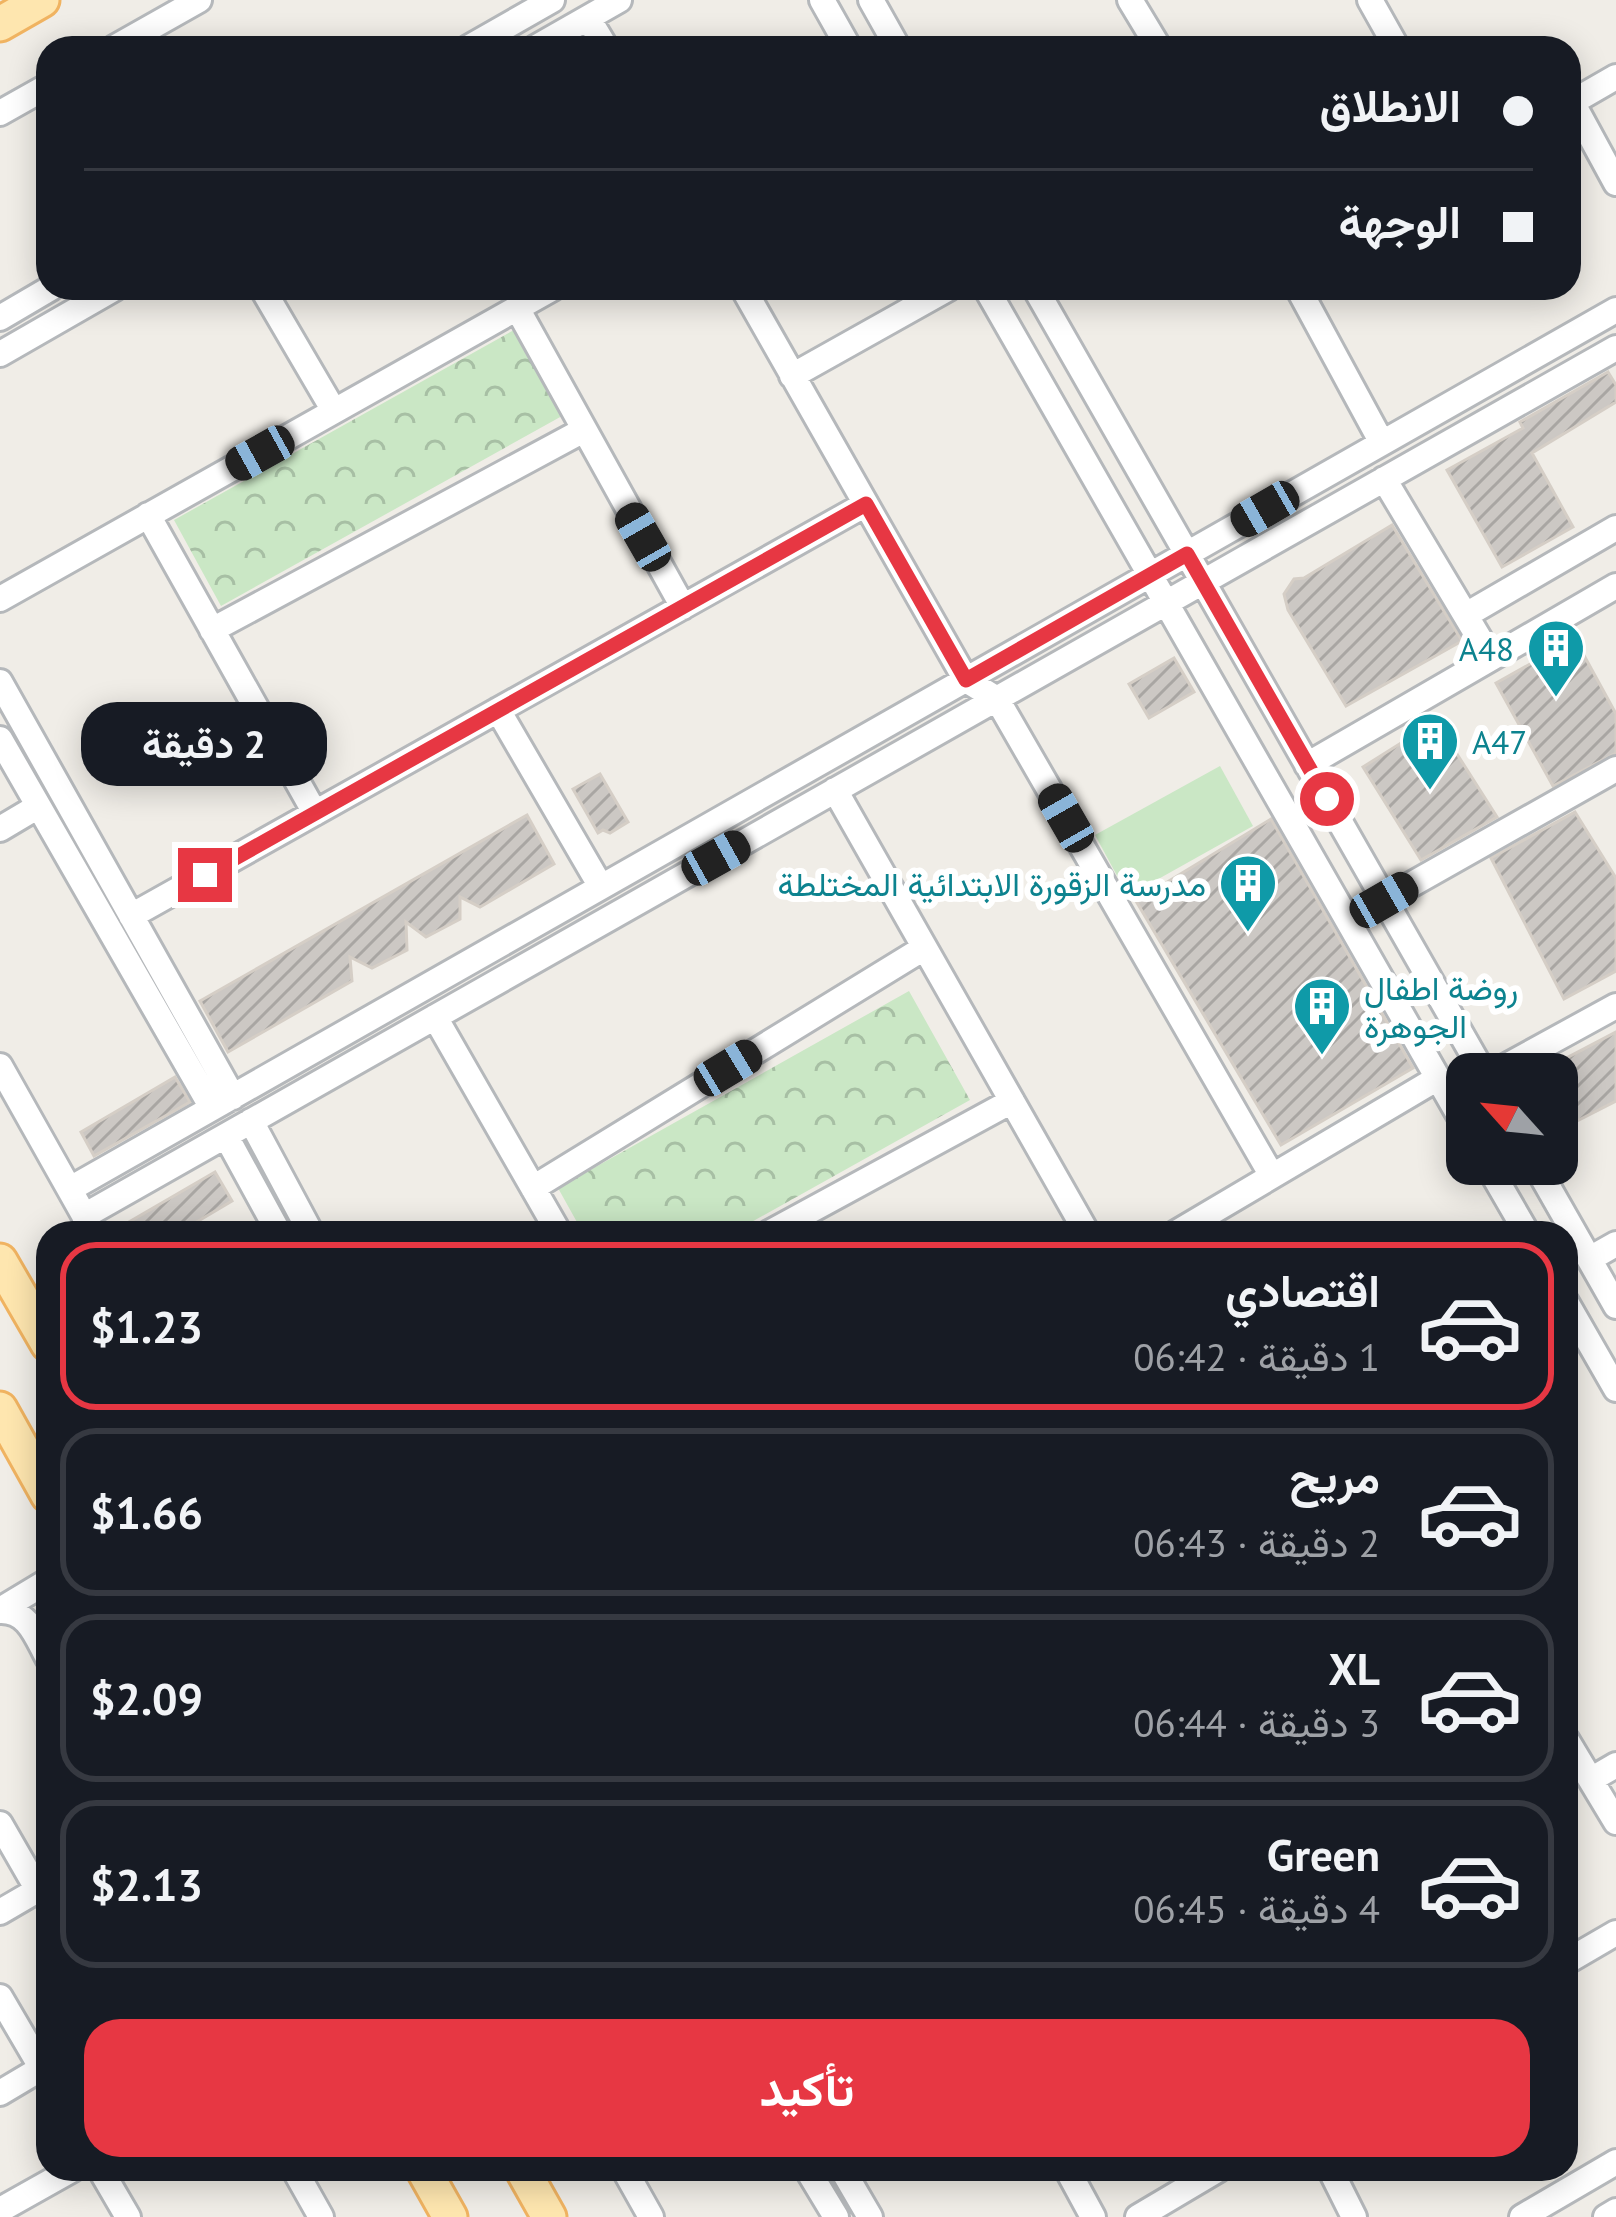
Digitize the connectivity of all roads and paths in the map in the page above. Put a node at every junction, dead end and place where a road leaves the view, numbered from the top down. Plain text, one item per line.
1 (42, 0) edge
2 (199, 0) edge
3 (552, 0) edge
4 (620, 0) edge
5 (822, 0) edge
6 (871, 0) edge
7 (1130, 0) edge
8 (1370, 0) edge
9 (588, 18) junction
10 (0, 23) edge
11 (135, 36) edge
12 (489, 36) edge
13 (557, 36) edge
14 (599, 36) edge
15 (842, 36) edge
16 (891, 36) edge
17 (1152, 36) edge
18 (1390, 36) edge
19 (1616, 76) edge
20 (36, 93) edge
21 (1581, 97) edge
22 (0, 113) edge
23 (1581, 122) edge
24 (1616, 183) edge
25 (36, 297) edge
26 (94, 300) edge
27 (269, 300) edge
28 (532, 300) edge
29 (750, 300) edge
30 (928, 300) edge
31 (993, 300) edge
32 (1042, 300) edge
33 (1305, 300) edge
34 (518, 308) junction
35 (1616, 310) edge
36 (0, 317) edge
37 (1616, 348) edge
38 (0, 354) edge
39 (792, 376) junction
40 (334, 411) junction
41 (582, 431) junction
42 (1382, 443) junction
43 (1384, 479) junction
44 (866, 504) junction
45 (148, 515) junction
46 (1616, 528) edge
47 (1187, 554) junction
48 (1150, 575) junction
49 (1203, 582) junction
50 (1616, 586) edge
51 (0, 599) edge
52 (1166, 602) junction
53 (683, 607) junction
54 (1466, 615) junction
55 (212, 630) junction
56 (1491, 658) junction
57 (966, 680) junction
58 (0, 682) edge
59 (997, 699) junction
60 (498, 710) junction
61 (0, 739) edge
62 (1307, 765) junction
63 (1616, 769) edge
64 (836, 790) junction
65 (37, 807) junction
66 (315, 813) junction
67 (0, 829) edge
68 (601, 887) junction
69 (1384, 900) junction
70 (131, 916) junction
71 (924, 948) junction
72 (1616, 1006) edge
73 (435, 1017) junction
74 (1475, 1053) edge
75 (1528, 1053) edge
76 (0, 1066) edge
77 (1438, 1078) junction
78 (1446, 1092) edge
79 (1012, 1101) junction
80 (222, 1103) junction
81 (238, 1129) junction
82 (1273, 1176) junction
83 (1499, 1185) edge
84 (1547, 1185) edge
85 (533, 1188) junction
86 (70, 1190) junction
87 (87, 1221) edge
88 (95, 1221) edge
89 (274, 1221) edge
90 (302, 1221) edge
91 (553, 1221) edge
92 (791, 1221) edge
93 (1080, 1221) edge
94 (1196, 1221) edge
95 (1520, 1221) edge
96 (1568, 1221) edge
97 (1578, 1239) edge
98 (1616, 1244) edge
99 (1593, 1257) dead end
100 (0, 1261) edge
101 (1616, 1306) edge
102 (36, 1323) edge
103 (1578, 1323) edge
104 (1616, 1389) edge
105 (0, 1409) edge
106 (36, 1474) edge
107 (36, 1588) edge
108 (0, 1610) edge
109 (36, 1636) edge
110 (1578, 1757) edge
111 (1616, 1765) edge
112 (1592, 1779) junction
113 (1616, 1822) edge
114 (0, 1824) edge
115 (9, 1862) edge
116 (36, 1882) edge
117 (36, 1891) edge
118 (0, 1912) edge
119 (1616, 1933) edge
120 (1578, 1956) edge
121 (0, 1997) edge
122 (36, 2058) edge
123 (36, 2077) edge
124 (0, 2093) edge
125 (1616, 2162) edge
126 (52, 2181) edge
127 (107, 2181) edge
128 (301, 2181) edge
129 (430, 2181) edge
130 (529, 2181) edge
131 (630, 2181) edge
132 (812, 2181) edge
133 (849, 2181) edge
134 (1073, 2181) edge
135 (1199, 2181) edge
136 (1336, 2181) edge
137 (0, 2210) edge
138 (1616, 2211) edge
139 (824, 2213) edge
140 (128, 2217) edge
141 (321, 2217) edge
142 (450, 2217) edge
143 (549, 2217) edge
144 (651, 2217) edge
145 (870, 2217) edge
146 (1093, 2217) edge
147 (1138, 2217) edge
148 (1354, 2217) edge
149 (1522, 2217) edge
150 (1606, 2217) edge

1 - 10 main road
2 - 11 street
3 - 12 street
4 - 9 street
5 - 15 street
6 - 16 street
7 - 17 street
8 - 18 street
9 - 13 street
9 - 14 street
19 - 21 street
20 - 22 street
23 - 24 street
25 - 36 street
26 - 38 street
27 - 40 street
28 - 34 street
29 - 39 street
30 - 39 street
31 - 48 street
32 - 47 street
33 - 42 street
34 - 40 street
34 - 41 street
35 - 42 street
37 - 43 street
39 - 44 street
40 - 45 street
41 - 53 street
41 - 55 street
42 - 47 street
43 - 49 street
43 - 54 street
44 - 53 street
44 - 57 street
45 - 51 street
45 - 55 street
46 - 54 street
47 - 48 street
47 - 49 street
48 - 52 street
48 - 57 street
49 - 52 street
49 - 62 street
50 - 56 street
52 - 59 street
52 - 77 street
53 - 60 street
54 - 56 street
55 - 66 street
56 - 62 street
57 - 59 street
57 - 68 street
58 - 70 street
59 - 64 street
59 - 82 street
60 - 66 street
60 - 68 street
61 - 65 street
62 - 69 street
63 - 69 street
64 - 71 street
64 - 73 street
65 - 67 street
65 - 80 street
66 - 70 street
68 - 80 street
69 - 74 street
70 - 80 street
71 - 79 street
71 - 85 street
72 - 75 street
73 - 81 street
73 - 85 street
76 - 86 street
77 - 78 street
77 - 82 street
79 - 92 street
79 - 93 street
80 - 81 street
80 - 86 street
81 - 88 street
81 - 89 street
81 - 90 street
82 - 94 street
83 - 95 street
84 - 96 street
85 - 91 street
86 - 87 street
97 - 101 street
98 - 99 street
100 - 102 main road
103 - 104 street
105 - 106 main road
107 - 108 street
108 - 109 street
110 - 112 street
111 - 112 street
112 - 113 street
114 - 115 street
115 - 116 street
117 - 118 street
119 - 120 street
121 - 122 street
123 - 124 street
125 - 149 street
126 - 137 street
127 - 140 street
128 - 141 street
129 - 142 main road
130 - 143 main road
131 - 144 street
132 - 139 street
133 - 145 street
134 - 146 street
135 - 147 street
136 - 148 street
138 - 150 street

